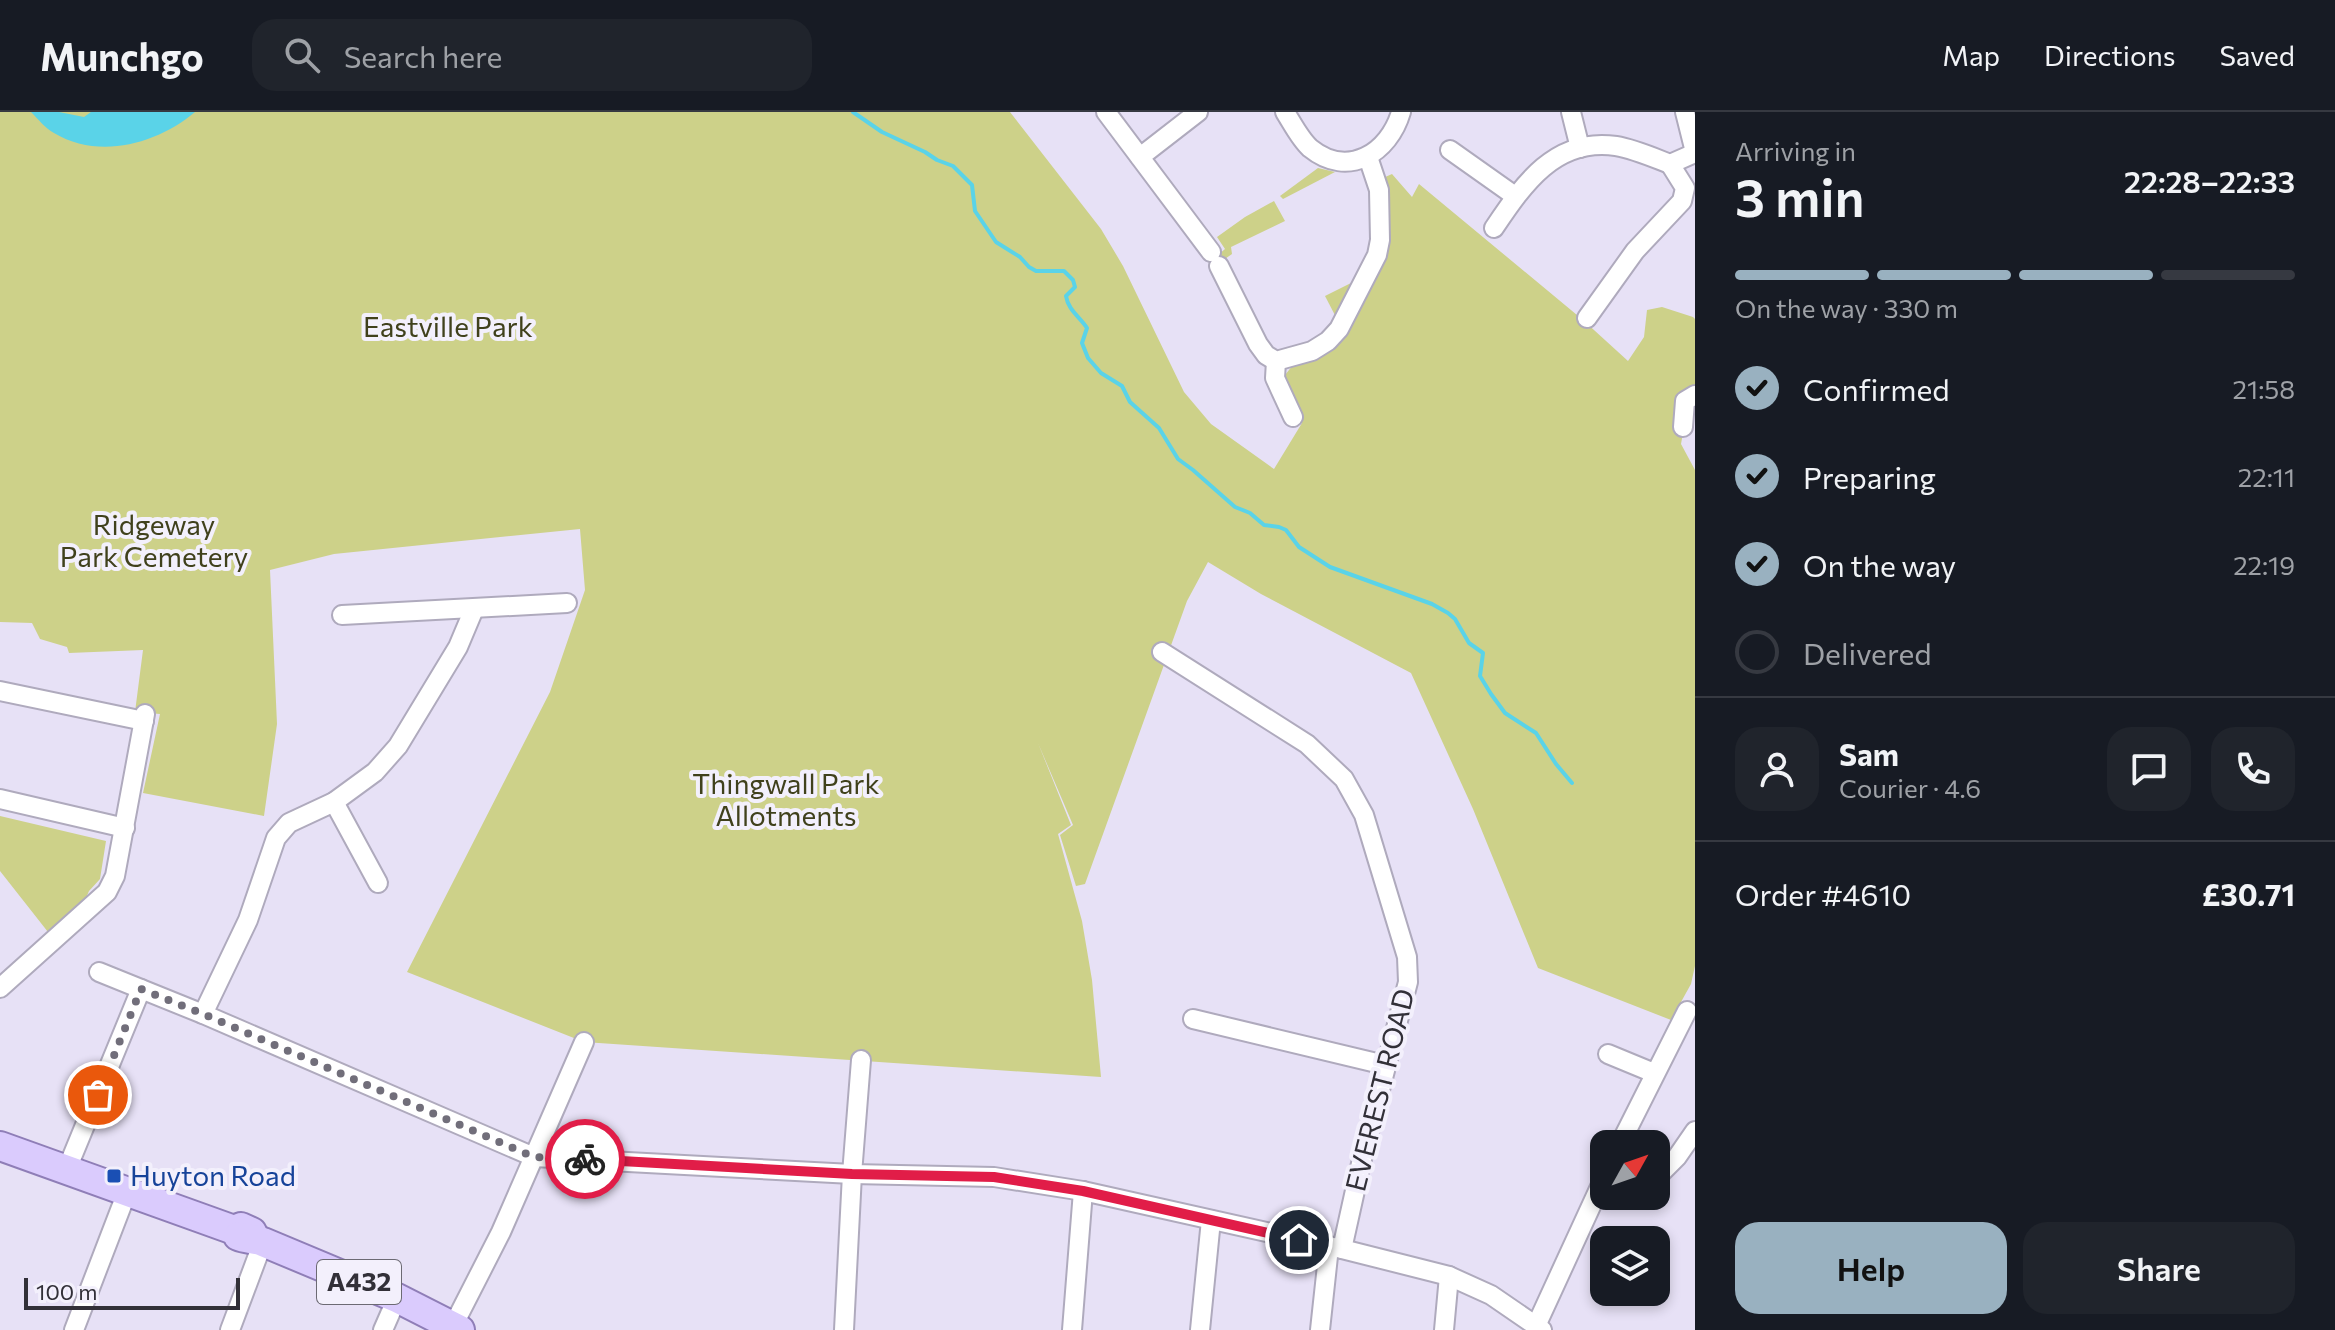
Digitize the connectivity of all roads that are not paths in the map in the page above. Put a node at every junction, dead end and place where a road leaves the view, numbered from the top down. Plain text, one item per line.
1 (1106, 112) edge
2 (1198, 112) edge
3 (1285, 112) edge
4 (1401, 112) edge
5 (1571, 112) edge
6 (1685, 112) edge
7 (1580, 148) junction
8 (1450, 150) dead end
9 (1695, 153) edge
10 (1140, 157) junction
11 (1368, 157) junction
12 (1670, 164) junction
13 (1515, 196) junction
14 (1690, 196) edge
15 (1494, 228) dead end
16 (1587, 318) dead end
17 (1276, 361) junction
18 (1695, 395) edge
19 (1293, 417) dead end
20 (1683, 427) dead end
21 (567, 603) dead end
22 (474, 609) junction
23 (342, 615) dead end
24 (1162, 652) dead end
25 (0, 691) edge
26 (0, 799) edge
27 (334, 802) junction
28 (125, 828) junction
29 (378, 883) dead end
30 (99, 972) dead end
31 (0, 988) edge
32 (141, 989) junction
33 (1687, 1011) dead end
34 (203, 1014) junction
35 (1193, 1019) dead end
36 (584, 1042) dead end
37 (1608, 1054) dead end
38 (861, 1060) dead end
39 (1385, 1065) junction
40 (1654, 1073) junction
41 (1627, 1130) edge
42 (1695, 1131) edge
43 (0, 1146) edge
44 (534, 1157) junction
45 (1670, 1164) edge
46 (67, 1169) junction
47 (852, 1174) junction
48 (1083, 1191) junction
49 (127, 1192) junction
50 (1591, 1210) edge
51 (1211, 1220) junction
52 (251, 1237) junction
53 (1336, 1248) junction
54 (1449, 1276) junction
55 (397, 1298) junction
56 (457, 1328) edge
57 (1539, 1328) edge
58 (74, 1330) edge
59 (230, 1330) edge
60 (383, 1330) edge
61 (844, 1330) edge
62 (1072, 1330) edge
63 (1200, 1330) edge
64 (1320, 1330) edge
65 (1444, 1330) edge

1 - 10 street
2 - 10 street
3 - 11 street
4 - 11 street
5 - 7 street
6 - 9 street
7 - 12 street
7 - 13 street
8 - 13 street
9 - 12 street
10 - 17 street
11 - 17 street
12 - 14 street
13 - 15 street
14 - 16 street
17 - 19 street
18 - 20 street
21 - 22 street
22 - 23 street
22 - 27 street
24 - 39 street, EVEREST ROAD
25 - 28 street
26 - 28 street
27 - 29 street
27 - 34 street
28 - 31 street
30 - 32 street
32 - 34 street
32 - 46 street
33 - 40 street
34 - 44 street
35 - 39 street
36 - 44 street
37 - 40 street
38 - 47 street
39 - 53 street, EVEREST ROAD
40 - 41 street
42 - 45 street
43 - 46 main road, A432
44 - 47 street
44 - 56 street
46 - 49 main road, A432
47 - 48 street
47 - 61 street
48 - 51 street
48 - 62 street
49 - 52 main road, A432
49 - 58 street
50 - 57 street
51 - 53 street
51 - 63 street
52 - 55 main road, A432
52 - 59 street
53 - 54 street
53 - 64 street, EVEREST ROAD
54 - 57 street
54 - 65 street
55 - 56 main road, A432
55 - 60 street

